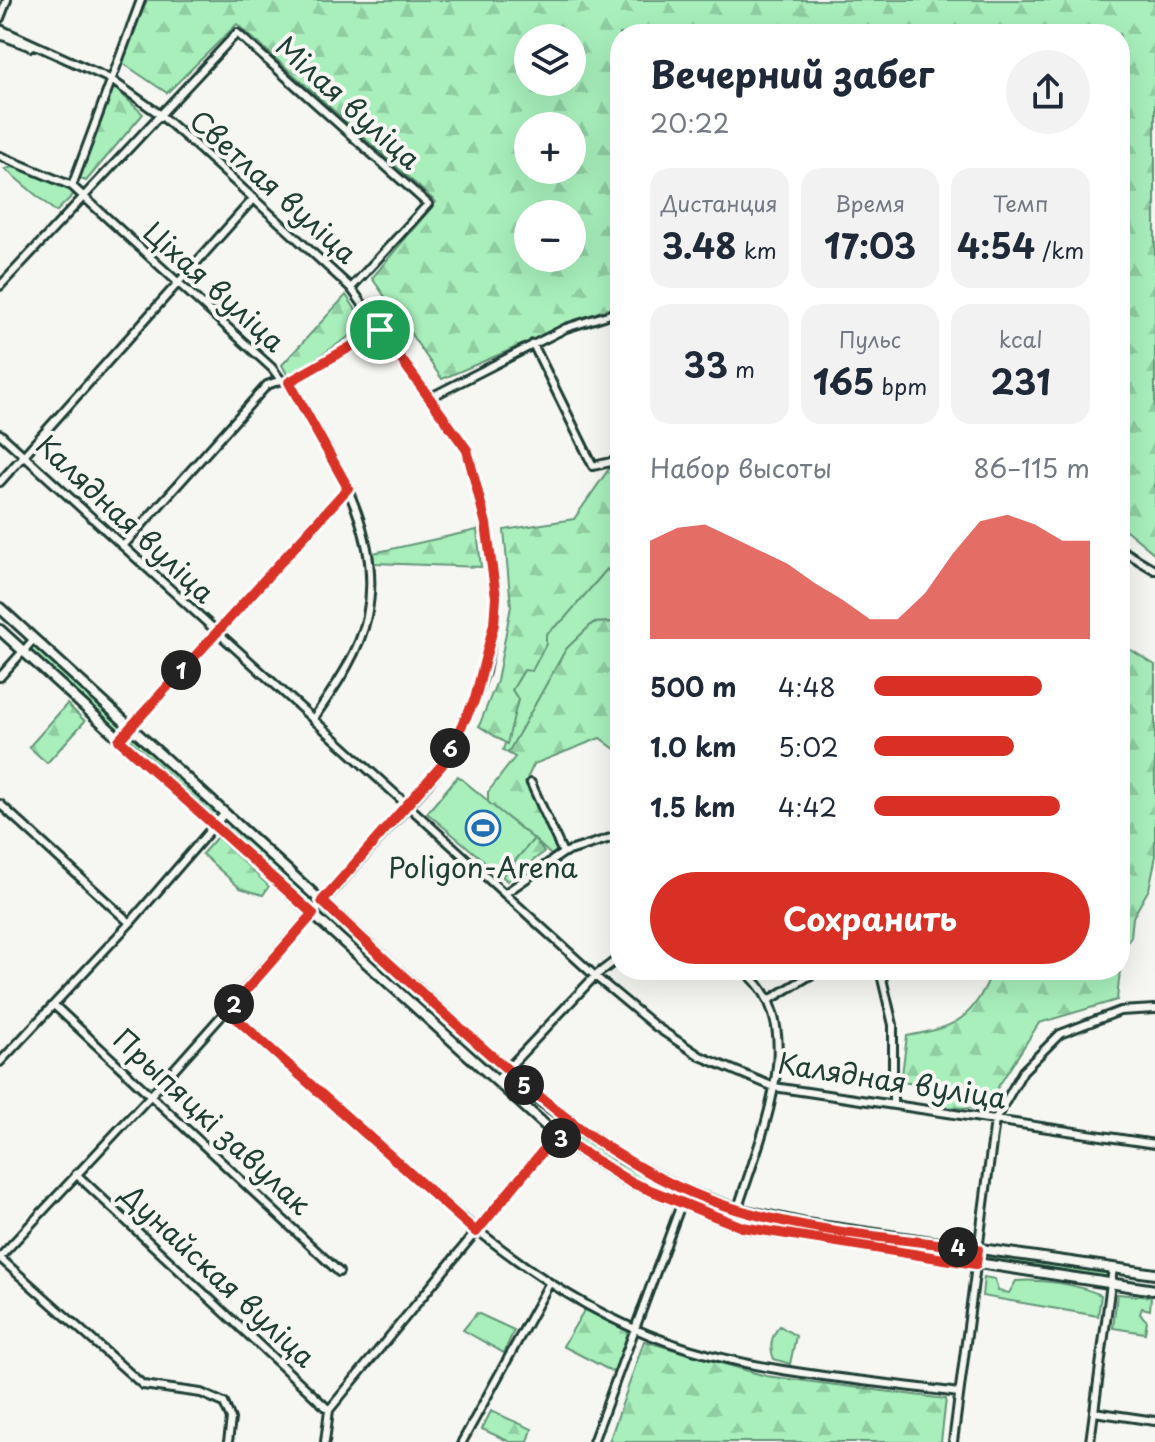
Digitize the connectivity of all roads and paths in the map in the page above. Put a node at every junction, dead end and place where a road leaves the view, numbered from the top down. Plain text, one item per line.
1 (7, 0) edge
2 (141, 0) edge
3 (0, 18) edge
4 (0, 32) edge
5 (110, 79) junction
6 (158, 113) junction
7 (0, 156) edge
8 (72, 186) junction
9 (82, 196) junction
10 (254, 198) junction
11 (178, 284) junction
12 (0, 286) edge
13 (351, 288) junction
14 (610, 313) edge
15 (380, 330) junction
16 (533, 344) junction
17 (285, 381) junction
18 (431, 397) junction
19 (0, 434) edge
20 (24, 456) junction
21 (610, 462) edge
22 (0, 482) edge
23 (348, 488) junction
24 (123, 546) junction
25 (1130, 555) edge
26 (1155, 570) edge
27 (0, 608) edge
28 (0, 630) edge
29 (216, 632) junction
30 (34, 639) junction
31 (23, 651) junction
32 (0, 677) edge
33 (313, 719) junction
34 (131, 727) junction
35 (119, 740) junction
36 (531, 783) dead end
37 (0, 804) edge
38 (409, 805) junction
39 (225, 813) junction
40 (215, 826) junction
41 (610, 838) edge
42 (563, 853) junction
43 (507, 892) junction
44 (322, 901) junction
45 (313, 914) junction
46 (130, 923) junction
47 (610, 965) edge
48 (595, 976) junction
49 (756, 980) edge
50 (802, 980) edge
51 (882, 980) edge
52 (771, 999) junction
53 (54, 1005) junction
54 (1155, 1009) edge
55 (228, 1011) junction
56 (0, 1062) edge
57 (507, 1069) junction
58 (496, 1081) junction
59 (774, 1087) junction
60 (152, 1094) junction
61 (893, 1103) junction
62 (568, 1120) junction
63 (995, 1120) junction
64 (556, 1135) junction
65 (1155, 1144) edge
66 (76, 1174) junction
67 (686, 1191) junction
68 (681, 1205) junction
69 (737, 1209) junction
70 (733, 1224) junction
71 (476, 1232) junction
72 (978, 1249) junction
73 (0, 1257) edge
74 (976, 1264) junction
75 (1113, 1268) junction
76 (339, 1272) dead end
77 (1155, 1274) edge
78 (549, 1284) junction
79 (1111, 1284) junction
80 (1155, 1290) edge
81 (635, 1328) junction
82 (958, 1393) junction
83 (329, 1410) junction
84 (1094, 1412) junction
85 (1155, 1421) edge
86 (228, 1442) edge
87 (325, 1442) edge
88 (462, 1442) edge
89 (593, 1442) edge
90 (953, 1442) edge
91 (1090, 1442) edge

1 - 3 street
2 - 5 street
4 - 5 street, Светлая вуліца
5 - 6 street, Светлая вуліца
5 - 8 street
6 - 9 street
6 - 10 street, Светлая вуліца
6 - 13 street, Мілая вуліца
7 - 8 street, Ціхая вуліца
8 - 9 street, Ціхая вуліца
9 - 11 street, Ціхая вуліца
9 - 12 street
10 - 11 street
10 - 13 street, Светлая вуліца
11 - 17 street, Ціхая вуліца
11 - 20 street
13 - 15 street, Светлая вуліца
14 - 16 street
15 - 17 street
15 - 18 street, Светлая вуліца
16 - 18 street
16 - 21 street
17 - 23 street, Ціхая вуліца
17 - 24 street
18 - 38 street, Светлая вуліца
19 - 20 street, Калядная вуліца
20 - 22 street
20 - 24 street, Калядная вуліца
23 - 29 street
23 - 33 street, Ціхая вуліца
24 - 29 street, Калядная вуліца
25 - 26 street
27 - 30 street
28 - 31 street
29 - 33 street, Калядная вуліца
29 - 34 street
30 - 31 street
30 - 34 street
31 - 32 street
31 - 35 street
33 - 38 street, Калядная вуліца
34 - 35 street
34 - 39 street
35 - 40 street
36 - 42 street
37 - 46 street
38 - 43 street, Калядная вуліца
38 - 44 street, Светлая вуліца
39 - 40 street
39 - 44 street
40 - 45 street
40 - 46 street
41 - 42 street
42 - 43 street
43 - 48 street, Калядная вуліца
44 - 45 street, Светлая вуліца
44 - 57 street
45 - 55 street, Светлая вуліца
45 - 58 street
46 - 53 street
47 - 48 street
48 - 57 street
48 - 59 street, Калядная вуліца
49 - 52 street
50 - 52 street
51 - 61 street
52 - 59 street
53 - 56 street
53 - 60 street, Прыпяцкі завулак
54 - 63 street
55 - 60 street, Светлая вуліца
55 - 71 street
57 - 58 street
57 - 62 street
58 - 64 street
59 - 61 street, Калядная вуліца
59 - 69 street
60 - 66 street, Светлая вуліца
60 - 76 street, Прыпяцкі завулак
61 - 63 street, Калядная вуліца
62 - 64 street
62 - 67 street
63 - 65 street, Калядная вуліца
63 - 72 street
64 - 68 street
64 - 71 street
66 - 73 street, Светлая вуліца
66 - 83 street, Дунайская вуліца
67 - 68 street
67 - 69 street
68 - 70 street
68 - 81 street
69 - 70 street
69 - 72 street
70 - 74 street
71 - 78 street
71 - 83 street
72 - 74 street
72 - 75 street
73 - 86 street
74 - 79 street
74 - 82 street
75 - 77 street
75 - 79 street
78 - 81 street
78 - 88 street
79 - 80 street
79 - 84 street
81 - 82 street
81 - 89 street
82 - 90 street
83 - 87 street
84 - 85 street
84 - 91 street

